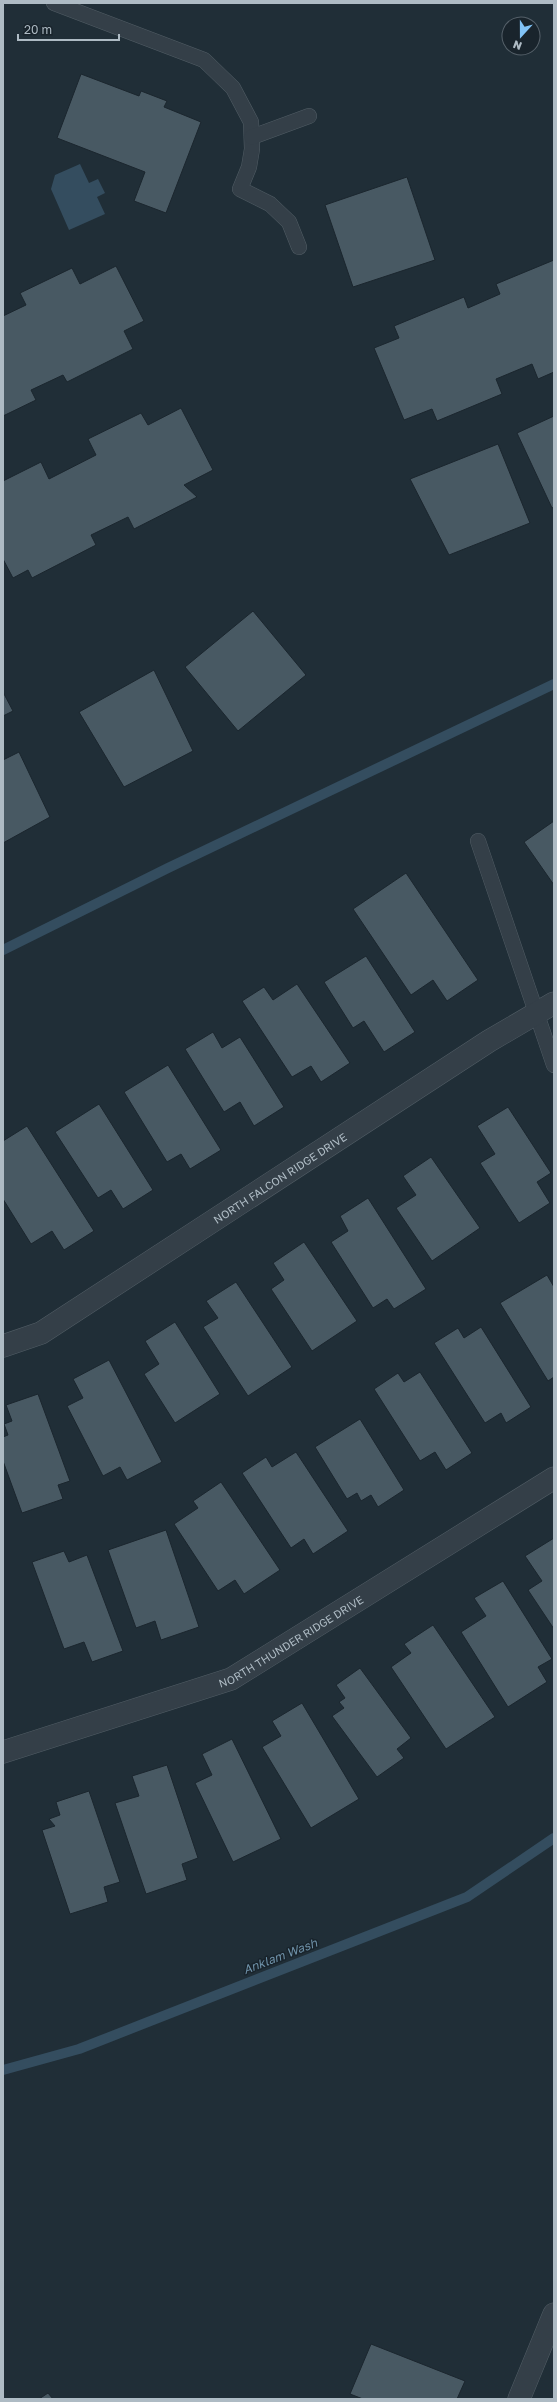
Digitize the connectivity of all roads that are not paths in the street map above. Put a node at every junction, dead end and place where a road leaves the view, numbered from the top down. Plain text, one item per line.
1 (54, 3) edge
2 (309, 116) dead end
3 (252, 137) junction
4 (299, 247) dead end
5 (478, 841) dead end
6 (545, 1008) edge
7 (554, 1064) edge
8 (3, 1346) edge
9 (554, 1478) edge
10 (3, 1752) edge
11 (554, 2314) edge
12 (519, 2399) edge

1 - 3 lane
2 - 3 lane
3 - 4 lane
5 - 6 lane
6 - 7 lane
6 - 8 street, NORTH FALCON RIDGE DRIVE
9 - 10 street, NORTH THUNDER RIDGE DRIVE
11 - 12 street

